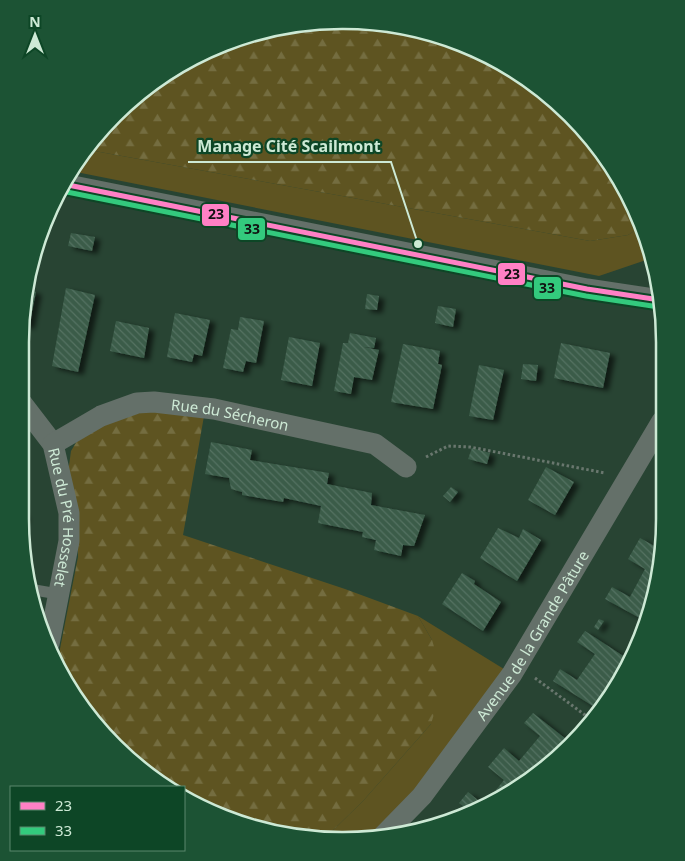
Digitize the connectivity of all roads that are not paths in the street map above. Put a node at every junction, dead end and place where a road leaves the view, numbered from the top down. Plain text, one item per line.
1 (71, 186) edge
2 (651, 285) edge
3 (626, 294) junction
4 (653, 299) edge
5 (29, 412) edge
6 (656, 437) edge
7 (54, 444) junction
8 (406, 467) road end
9 (37, 590) edge
10 (58, 594) junction
11 (50, 632) edge
12 (389, 829) edge

1 - 3 street
2 - 3 street
3 - 4 street
5 - 7 street, Rue du Pré Hosselet
6 - 12 street, Avenue de la Grande Pâture
7 - 8 street, Rue du Sécheron
7 - 10 street, Rue du Pré Hosselet
9 - 10 lane
10 - 11 street, Rue du Pré Hosselet

